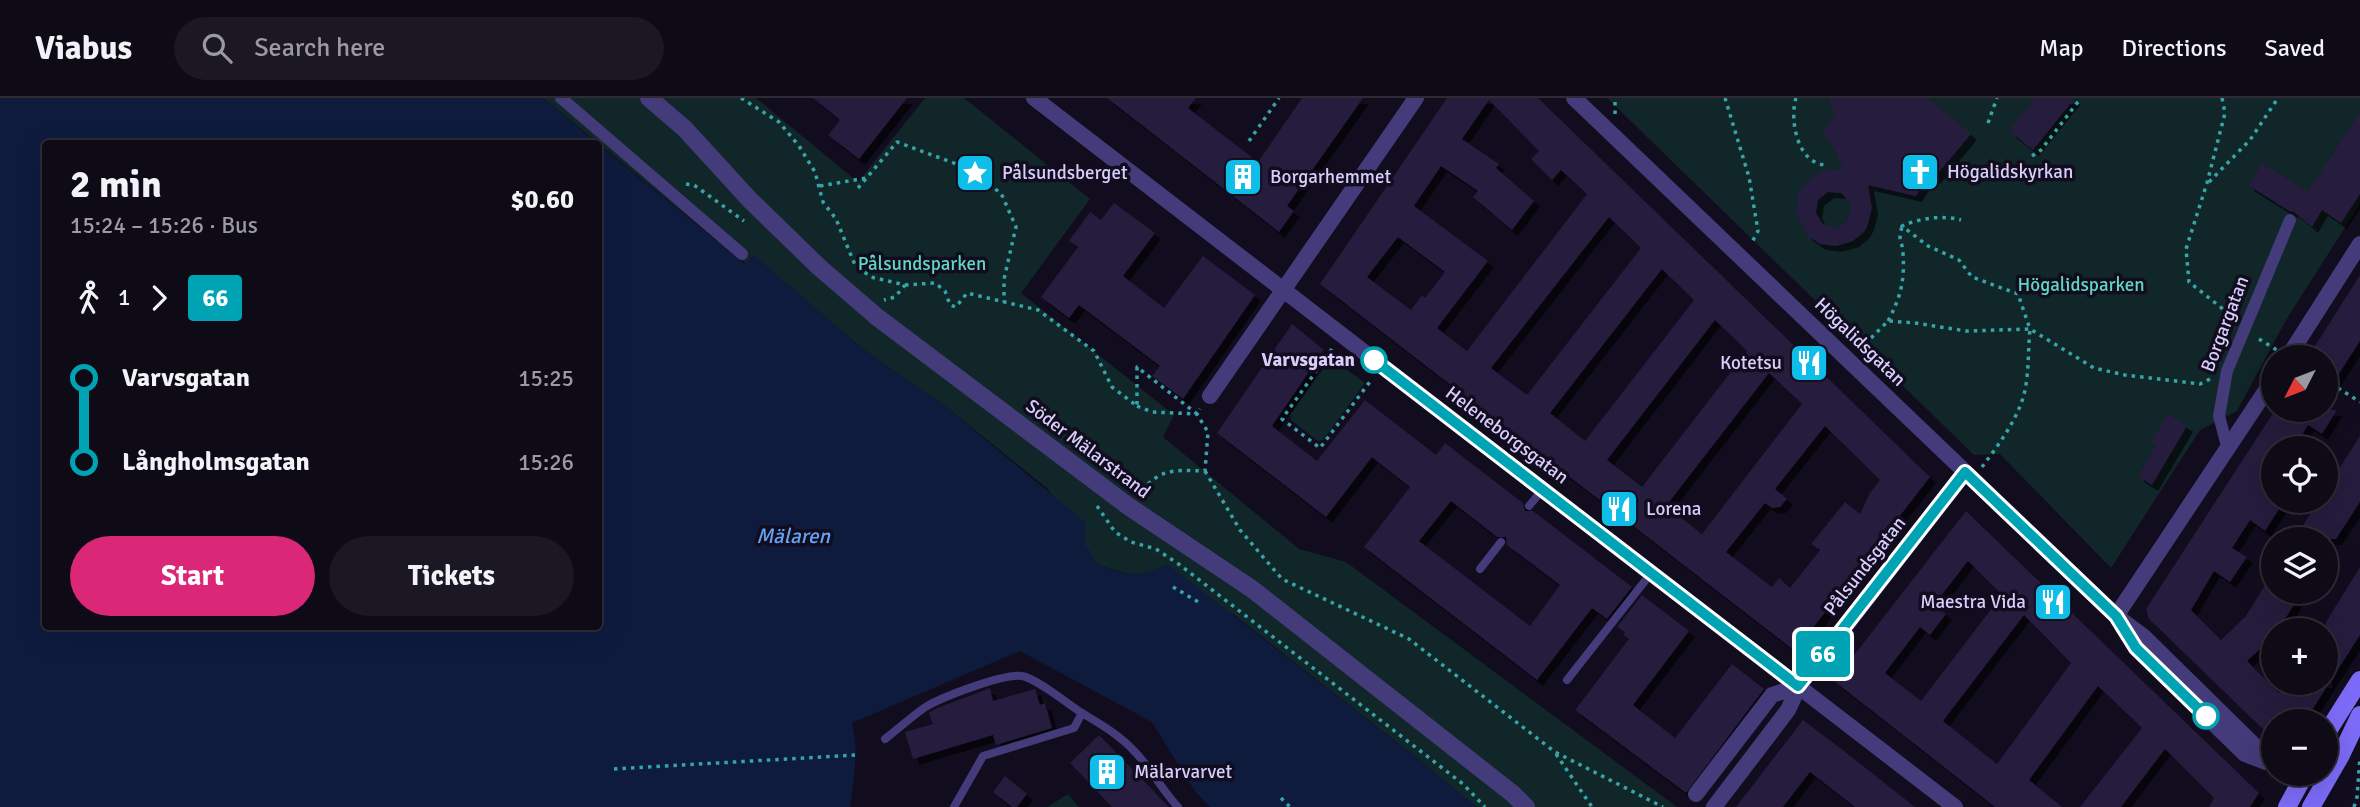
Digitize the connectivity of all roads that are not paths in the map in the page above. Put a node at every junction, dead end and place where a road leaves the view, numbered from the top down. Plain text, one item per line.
1 (561, 98) edge
2 (649, 98) edge
3 (1034, 98) edge
4 (1416, 98) edge
5 (1574, 98) edge
6 (2290, 220) dead end
7 (2360, 244) edge
8 (742, 254) dead end
9 (1283, 291) junction
10 (2296, 345) edge
11 (1210, 396) dead end
12 (2261, 397) edge
13 (2227, 446) junction
14 (1969, 475) junction
15 (1543, 489) junction
16 (1530, 506) dead end
17 (1501, 542) dead end
18 (1480, 569) dead end
19 (1652, 572) junction
20 (2116, 616) junction
21 (1567, 680) dead end
22 (2360, 680) edge
23 (1798, 686) junction
24 (1082, 713) junction
25 (2338, 715) edge
26 (2360, 715) edge
27 (885, 739) dead end
28 (2338, 748) edge
29 (2261, 750) edge
30 (2261, 760) edge
31 (2298, 786) edge
32 (2317, 786) edge
33 (1696, 794) dead end
34 (954, 807) edge
35 (1178, 807) edge
36 (1526, 807) edge
37 (1714, 807) edge
38 (1955, 807) edge
39 (2287, 807) edge
40 (2311, 807) edge

1 - 8 street
2 - 36 street, Söder Mälarstrand
3 - 9 street, Heleneborgsgatan
4 - 9 street
5 - 14 street, Högalidsgatan
6 - 13 street, Borgargatan
7 - 10 street
9 - 11 street
9 - 15 street, Heleneborgsgatan
12 - 13 street
13 - 20 street
14 - 20 street, Högalidsgatan
14 - 23 street, Pålsundsgatan
15 - 16 lane
15 - 19 street, Heleneborgsgatan
17 - 18 lane
19 - 21 lane
19 - 23 street, Heleneborgsgatan
20 - 29 street, Högalidsgatan
20 - 30 street, Högalidsgatan
22 - 25 main road
23 - 33 street, Pålsundsgatan
23 - 37 street, Pålsundsgatan
23 - 38 street, Heleneborgsgatan
24 - 27 lane
24 - 34 lane
24 - 35 lane
26 - 28 main road
31 - 39 main road
32 - 40 main road

